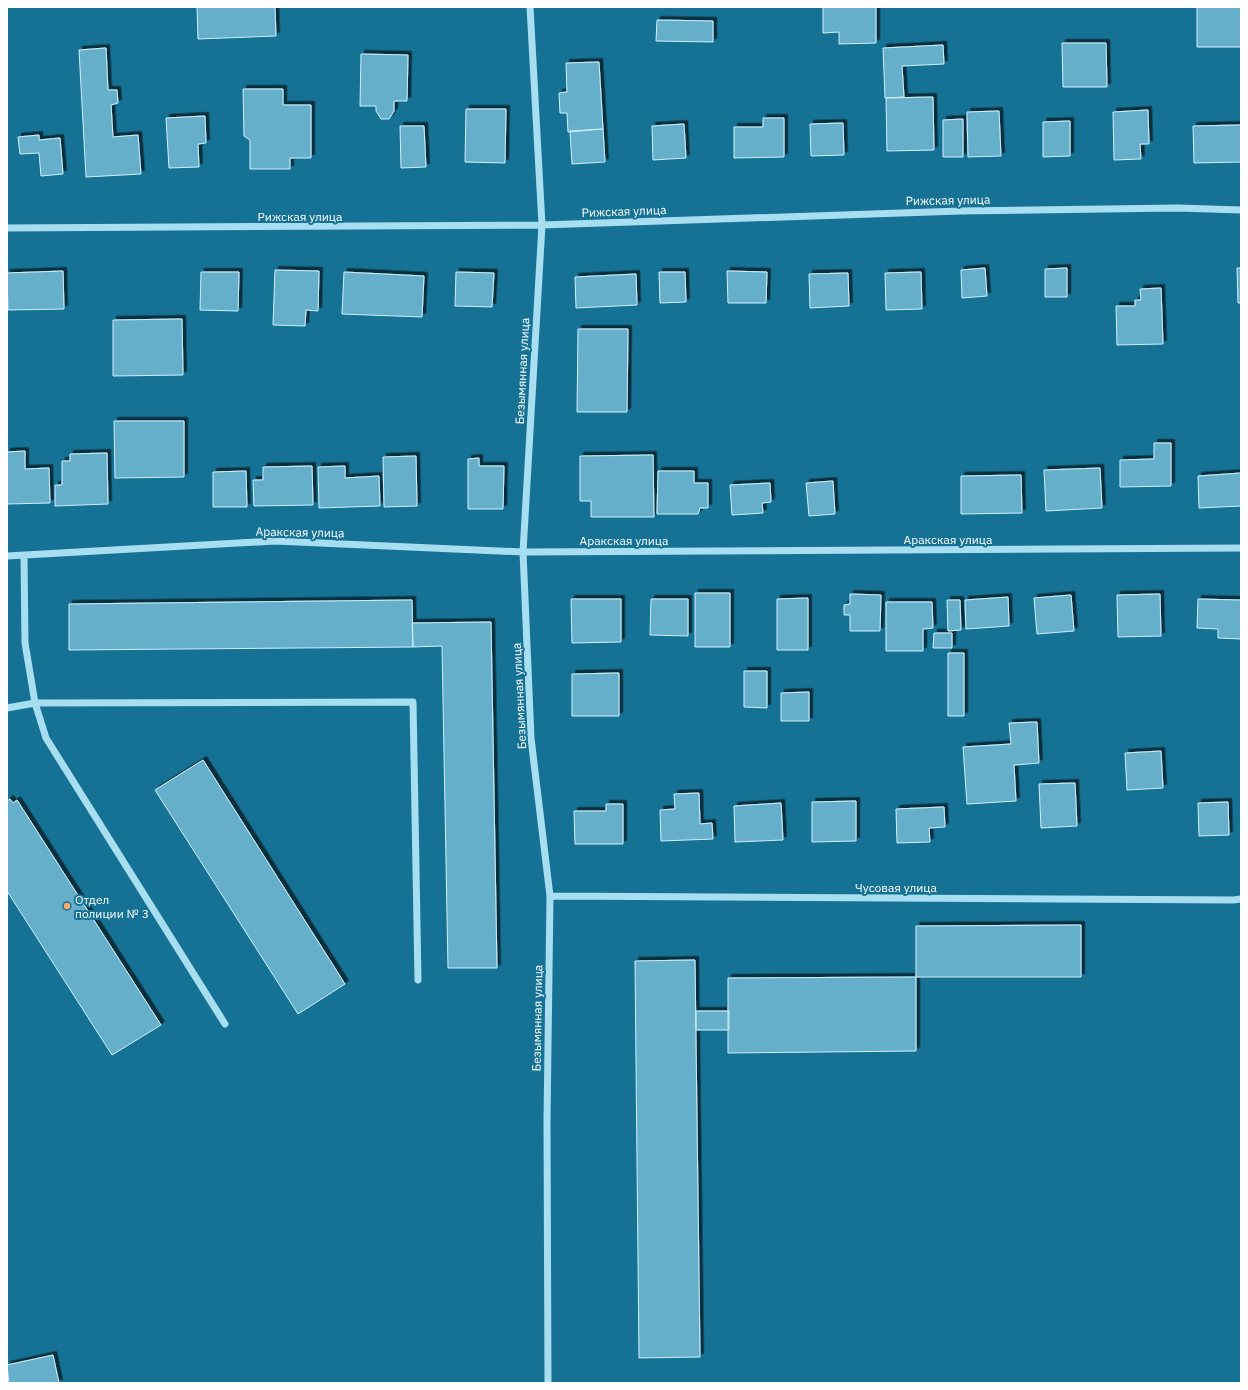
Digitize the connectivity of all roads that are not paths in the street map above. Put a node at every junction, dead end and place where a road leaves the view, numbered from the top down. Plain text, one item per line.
1 (530, 7) edge
2 (1241, 210) edge
3 (542, 225) junction
4 (7, 228) edge
5 (1241, 548) edge
6 (523, 552) junction
7 (7, 556) edge
8 (24, 556) junction
9 (35, 703) junction
10 (7, 708) edge
11 (550, 896) junction
12 (1241, 899) edge
13 (418, 980) dead end
14 (225, 1024) dead end
15 (548, 1383) edge

1 - 3 street, Безымянная улица
2 - 3 street, Рижская улица
3 - 4 street, Рижская улица
3 - 6 street, Безымянная улица
5 - 6 street, Аракская улица
6 - 8 street, Аракская улица
6 - 11 street, Безымянная улица
7 - 8 street, Аракская улица
8 - 9 street
9 - 10 street
9 - 13 street
9 - 14 street
11 - 12 street, Чусовая улица
11 - 15 street, Безымянная улица

